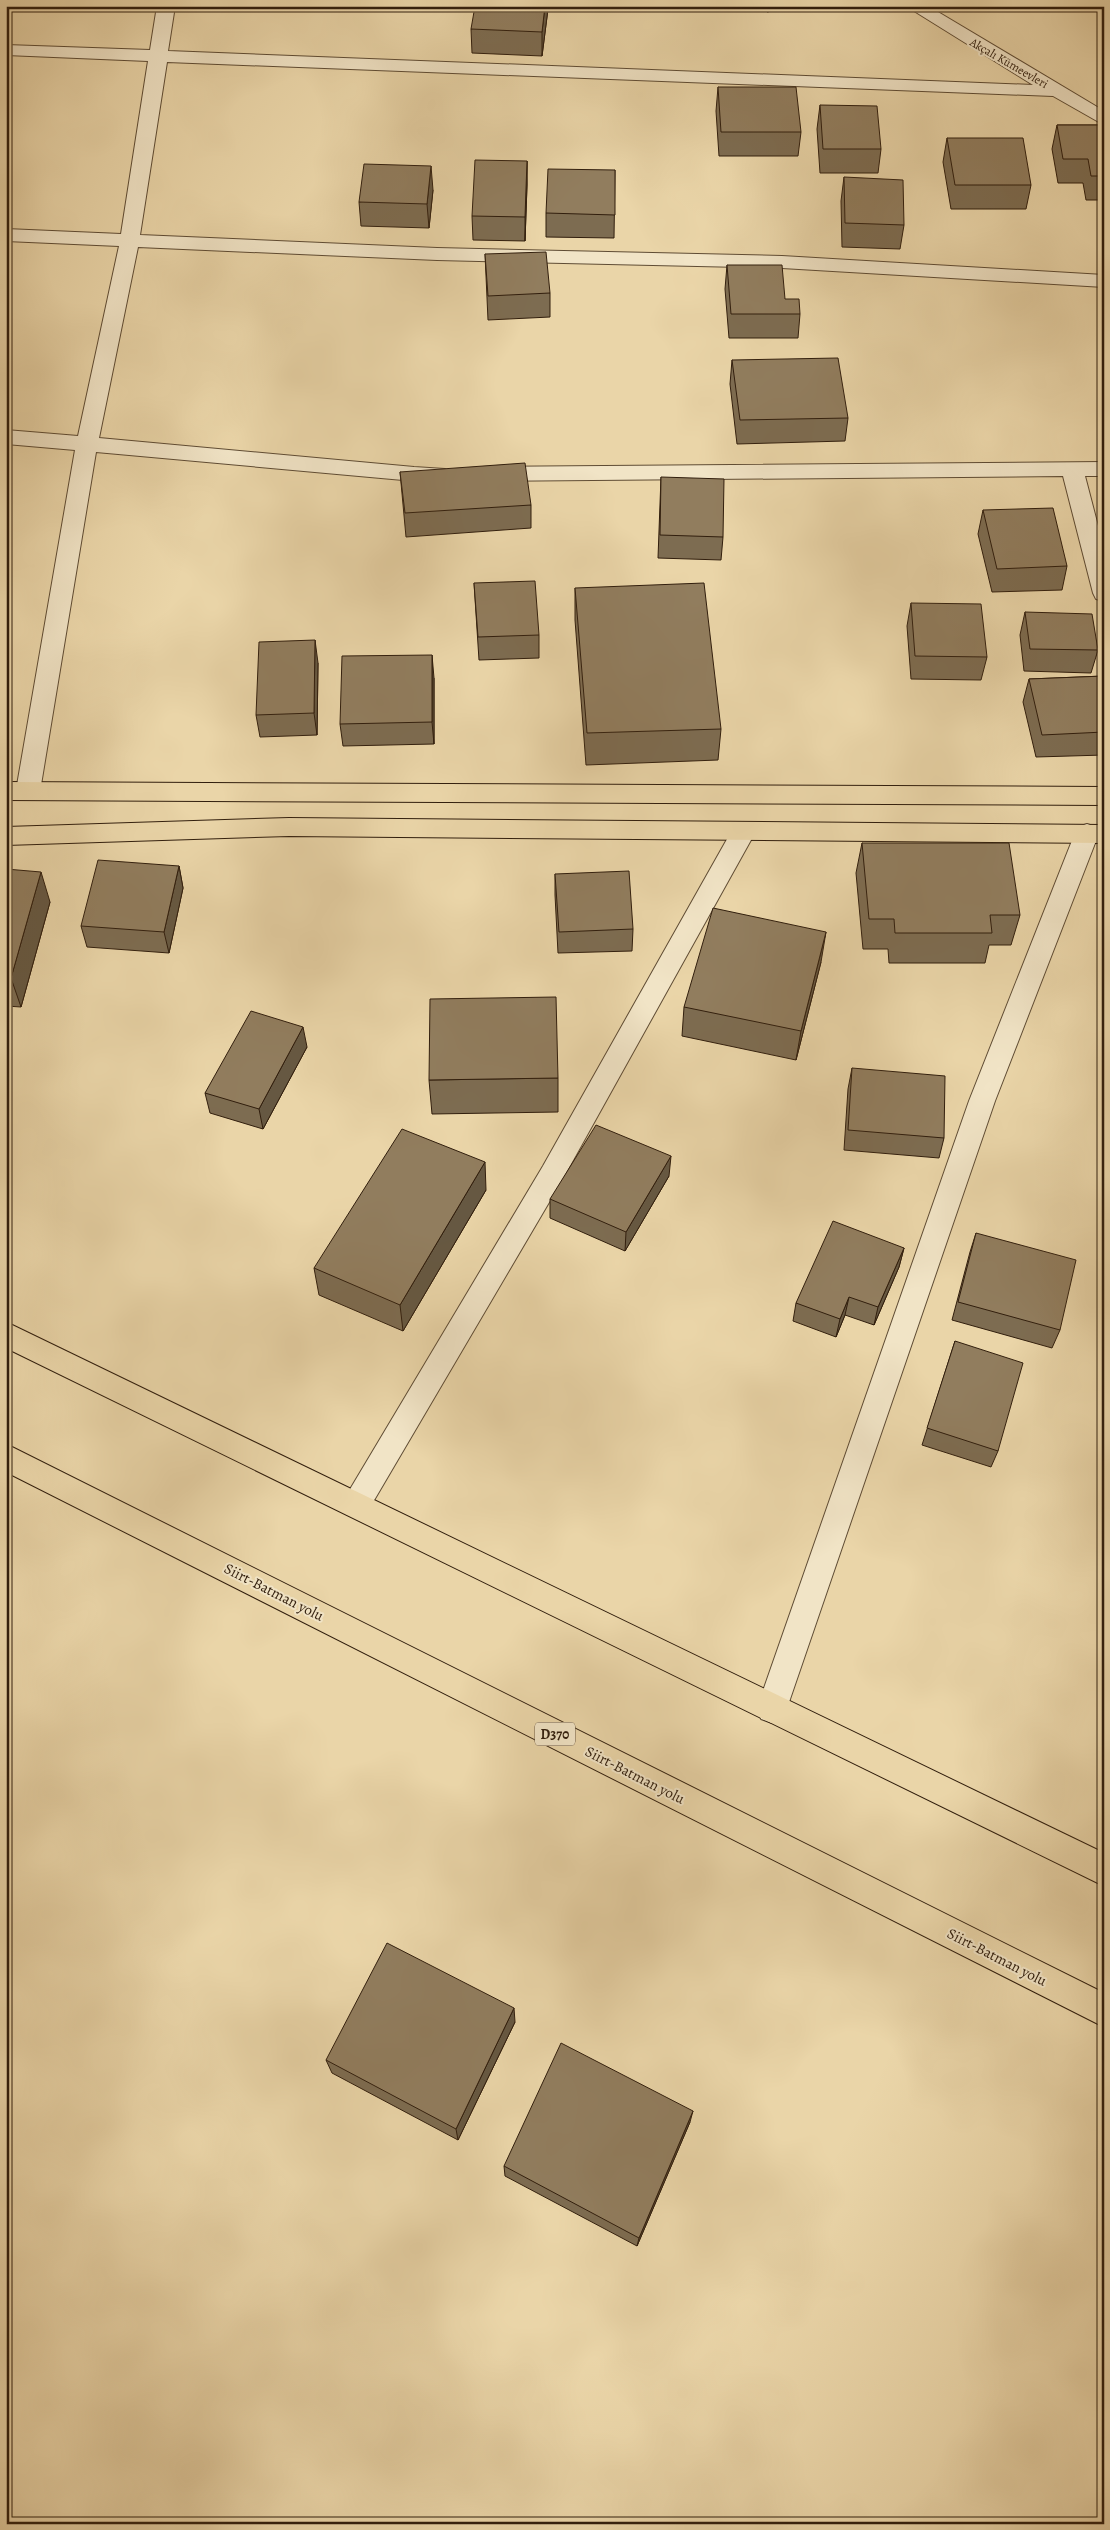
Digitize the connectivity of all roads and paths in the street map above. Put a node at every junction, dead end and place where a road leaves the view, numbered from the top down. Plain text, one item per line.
1 (166, 6) edge
2 (915, 6) edge
3 (6, 50) edge
4 (159, 58) junction
5 (1056, 91) junction
6 (1104, 119) edge
7 (6, 235) edge
8 (130, 239) junction
9 (1104, 281) edge
10 (6, 437) edge
11 (87, 443) junction
12 (1072, 469) junction
13 (1104, 469) edge
14 (1104, 593) edge
15 (17, 791) edge
16 (1104, 796) edge
17 (744, 831) junction
18 (1095, 833) edge
19 (6, 836) edge
20 (6, 1334) edge
21 (6, 1457) edge
22 (356, 1505) junction
23 (772, 1708) junction
24 (1104, 1870) edge
25 (1104, 2011) edge

1 - 4 street
2 - 5 street, Akçalı Kümeevleri
3 - 4 street
4 - 5 street
4 - 8 street
5 - 6 street, Akçalı Kümeevleri
7 - 8 street
8 - 9 street
8 - 11 street
10 - 11 street
11 - 12 street
11 - 15 street
12 - 13 street
12 - 14 street
15 - 16 main road
17 - 18 main road
17 - 19 main road
17 - 22 street
18 - 23 street
20 - 22 main road
21 - 25 main road, Siirt-Batman yolu / D370
22 - 23 main road
23 - 24 main road

